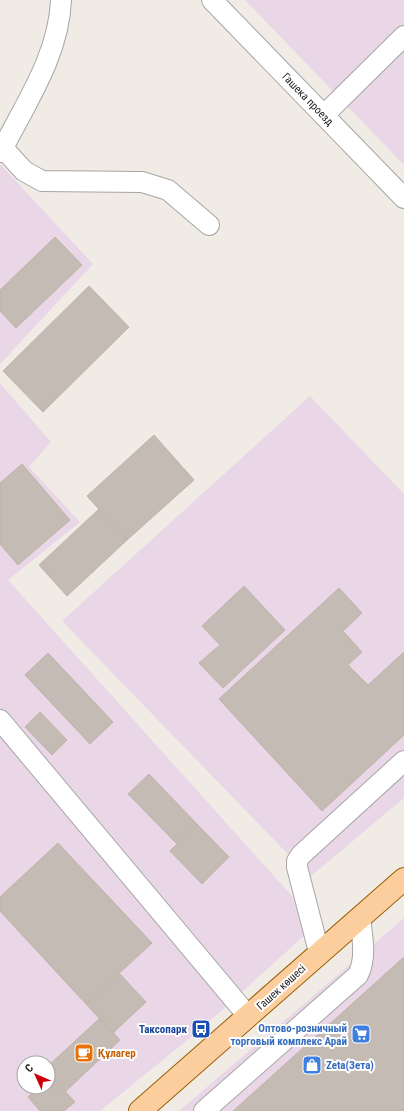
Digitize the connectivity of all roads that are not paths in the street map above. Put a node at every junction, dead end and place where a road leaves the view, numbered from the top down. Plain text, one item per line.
1 (61, 0) edge
2 (212, 0) edge
3 (404, 36) edge
4 (324, 115) junction
5 (2, 150) edge
6 (404, 198) edge
7 (209, 225) dead end
8 (0, 720) edge
9 (404, 761) edge
10 (404, 879) edge
11 (360, 917) junction
12 (319, 952) junction
13 (248, 1016) junction
14 (140, 1111) edge
15 (204, 1111) edge

1 - 5 street
2 - 4 street, Гашека проезд
3 - 4 street
4 - 6 street, Гашека проезд
5 - 7 street
8 - 13 street
9 - 12 street
10 - 11 main road, Гашек көшесі
11 - 12 main road, Гашек көшесі
11 - 15 street
12 - 13 main road, Гашек көшесі
13 - 14 main road, Гашек көшесі

